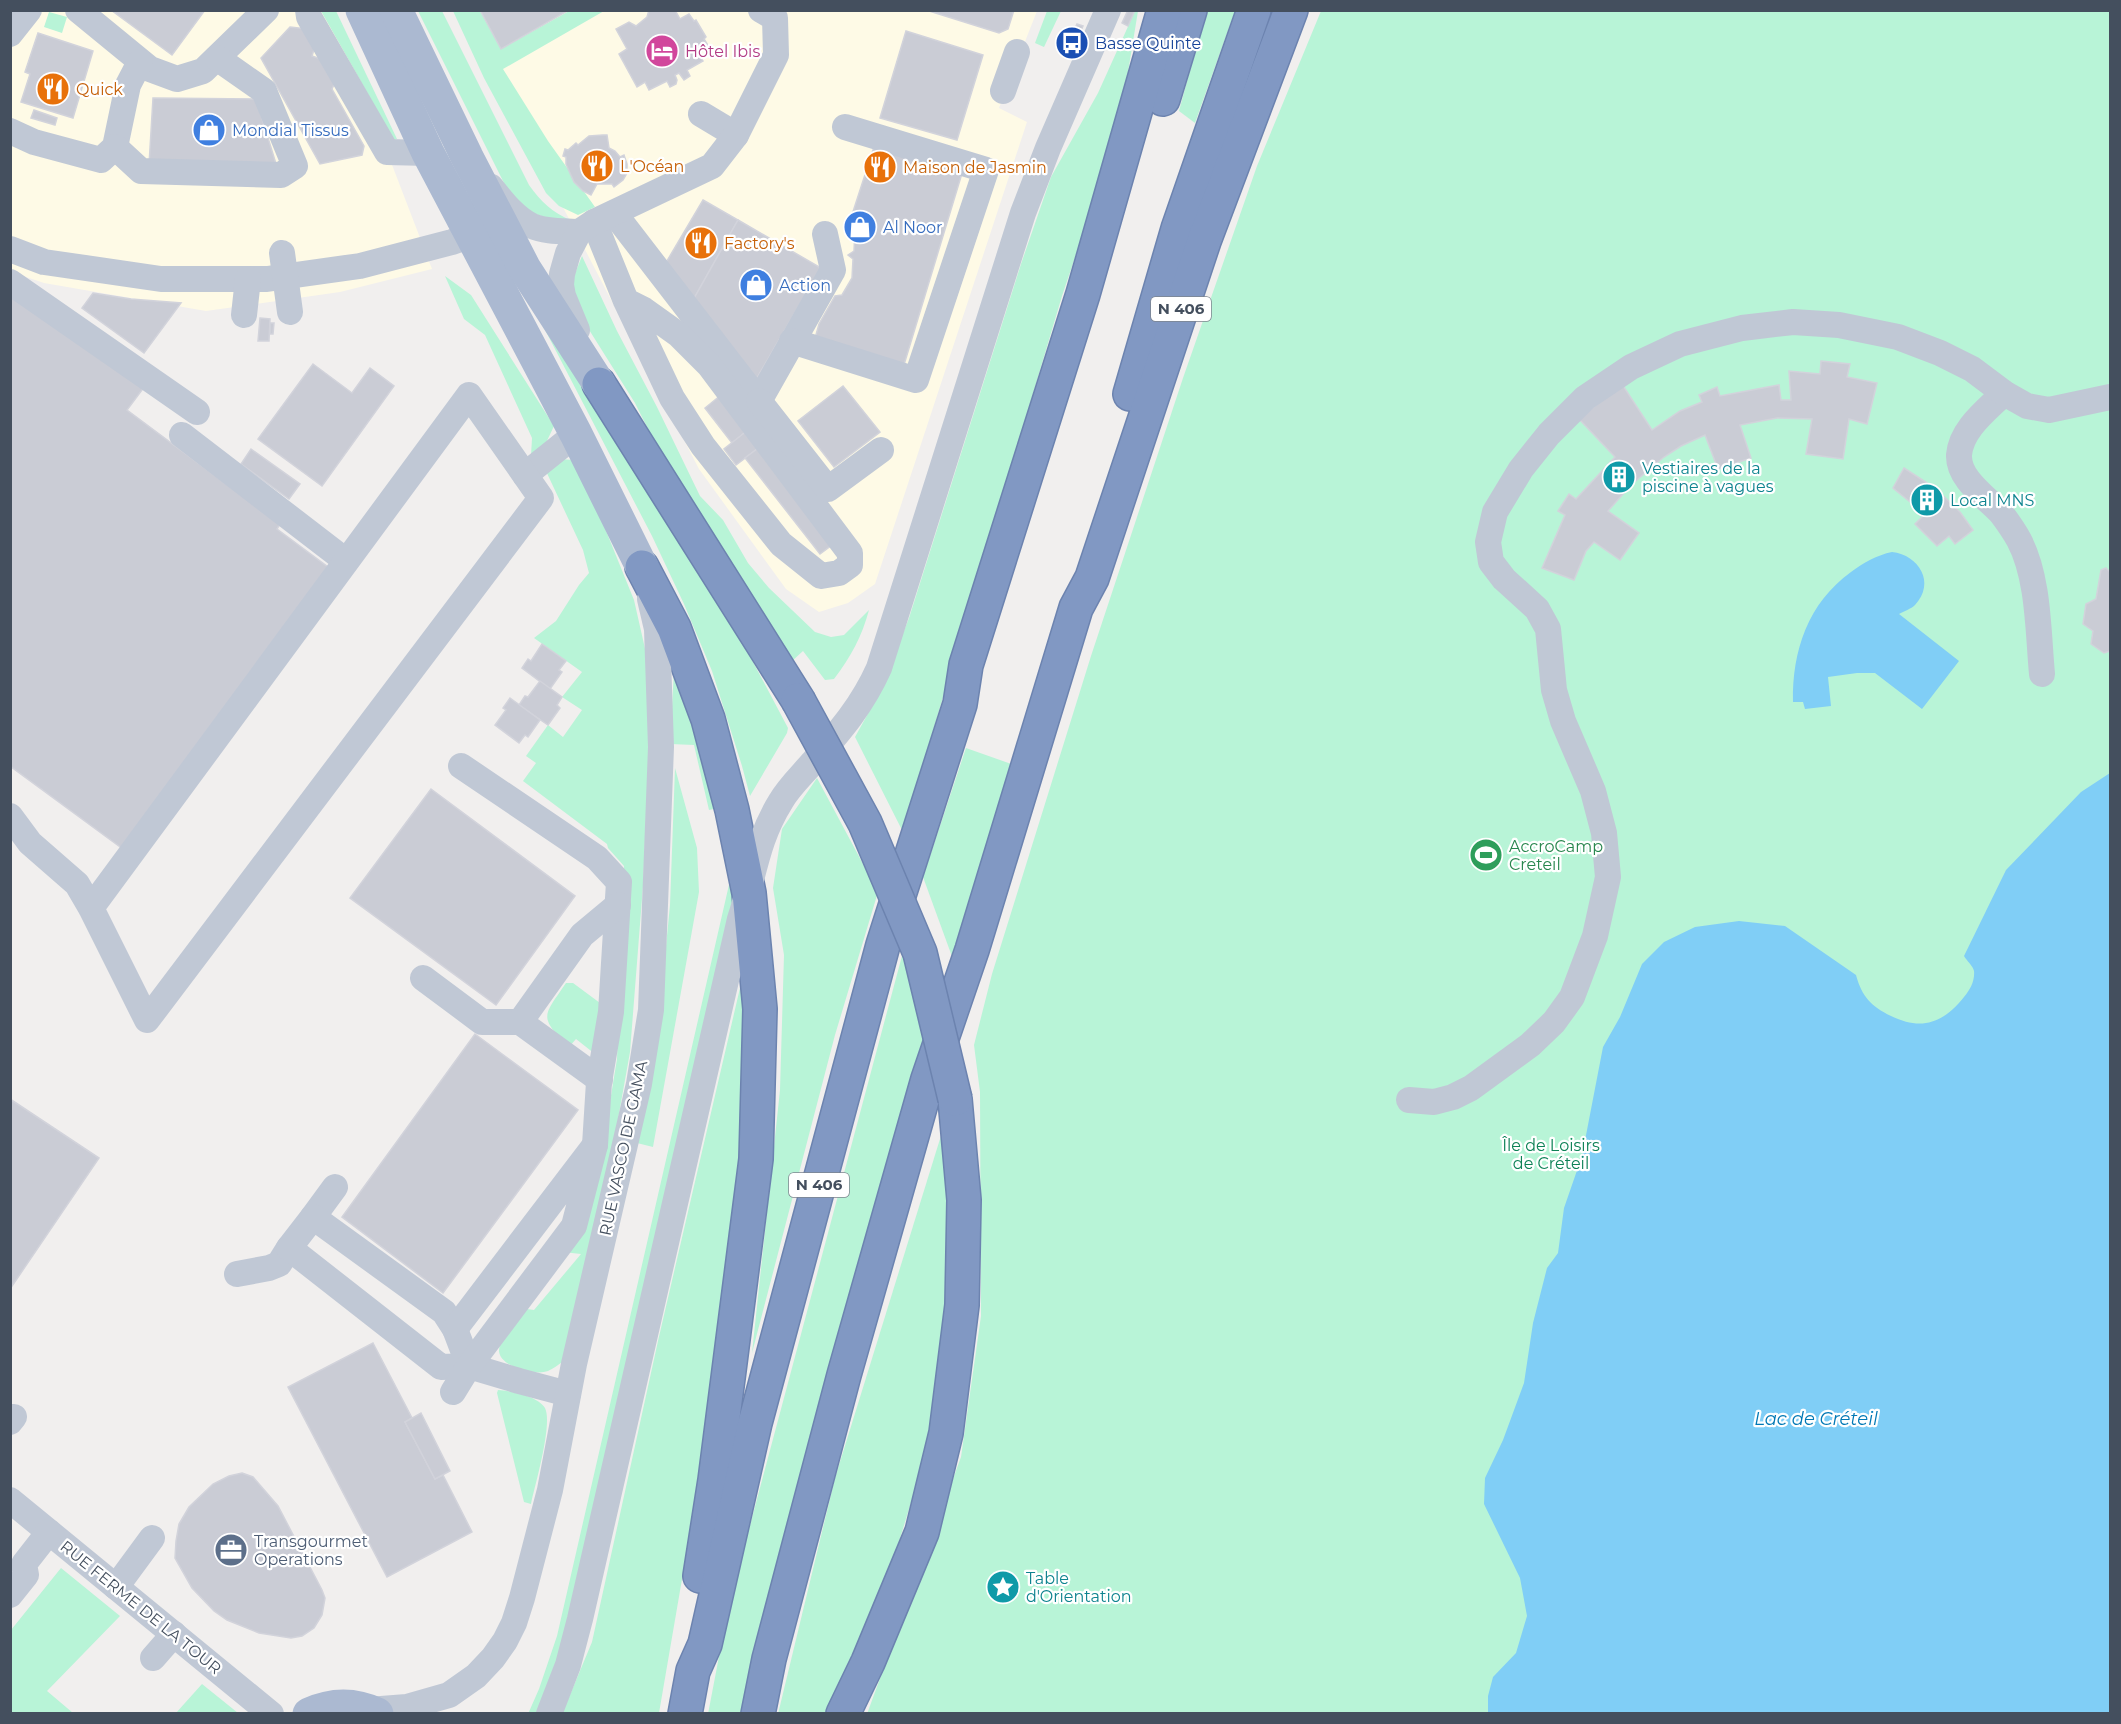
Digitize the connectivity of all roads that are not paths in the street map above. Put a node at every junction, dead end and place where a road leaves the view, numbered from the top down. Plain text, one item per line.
1 (29, 10) edge
2 (78, 10) edge
3 (266, 10) edge
4 (308, 10) edge
5 (362, 10) edge
6 (396, 10) edge
7 (761, 10) edge
8 (1108, 10) edge
9 (1164, 10) edge
10 (1190, 10) edge
11 (1254, 10) edge
12 (1291, 10) edge
13 (10, 34) edge
14 (1017, 52) dead end
15 (217, 58) junction
16 (140, 62) junction
17 (1003, 91) dead end
18 (701, 114) dead end
19 (845, 128) dead end
20 (10, 131) edge
21 (736, 135) junction
22 (115, 147) junction
23 (428, 153) junction
24 (467, 157) junction
25 (596, 222) junction
26 (825, 234) dead end
27 (472, 235) junction
28 (10, 249) edge
29 (284, 264) junction
30 (236, 271) junction
31 (10, 282) edge
32 (626, 301) junction
33 (290, 312) dead end
34 (244, 315) dead end
35 (792, 341) junction
36 (600, 384) junction
37 (2004, 393) junction
38 (2110, 397) edge
39 (759, 401) junction
40 (197, 412) dead end
41 (576, 434) junction
42 (182, 435) dead end
43 (881, 450) dead end
44 (525, 475) junction
45 (346, 561) junction
46 (642, 567) junction
47 (1076, 608) junction
48 (2042, 674) dead end
49 (960, 704) junction
50 (461, 766) dead end
51 (10, 816) edge
52 (749, 892) junction
53 (618, 905) junction
54 (91, 908) junction
55 (423, 978) dead end
56 (520, 1022) junction
57 (600, 1080) junction
58 (1409, 1100) dead end
59 (595, 1145) junction
60 (335, 1187) dead end
61 (313, 1217) junction
62 (289, 1248) junction
63 (237, 1274) dead end
64 (455, 1329) junction
65 (469, 1366) junction
66 (453, 1392) dead end
67 (568, 1394) junction
68 (10, 1500) edge
69 (49, 1532) junction
70 (152, 1538) dead end
71 (17, 1565) edge
72 (116, 1587) junction
73 (10, 1595) edge
74 (174, 1634) junction
75 (153, 1658) dead end
76 (693, 1671) junction
77 (442, 1704) edge
78 (373, 1712) edge
79 (271, 1713) edge
80 (309, 1713) edge
81 (549, 1713) edge
82 (685, 1713) edge
83 (758, 1713) edge
84 (843, 1713) edge

1 - 13 street
2 - 16 street
3 - 15 street
4 - 23 street
5 - 23 main road
6 - 24 main road
7 - 21 street
8 - 52 street
9 - 49 highway
10 - 49 highway, N 406
11 - 47 highway
12 - 47 highway, N 406
14 - 17 street
15 - 16 street
15 - 22 street
16 - 22 street
18 - 21 street
19 - 35 street
20 - 22 street
21 - 25 street
23 - 27 main road
24 - 25 street
24 - 36 main road
25 - 32 street
25 - 36 street
25 - 39 street
26 - 35 street
27 - 29 street
27 - 41 main road
28 - 30 street
29 - 30 street
29 - 33 street
30 - 34 street
31 - 40 street
32 - 32 street
35 - 39 street
36 - 84 highway, bridge
37 - 38 street
37 - 48 street
37 - 58 street
39 - 43 street
41 - 44 street
41 - 46 main road
42 - 45 street
44 - 45 street
44 - 54 street
45 - 54 street
46 - 52 highway
46 - 67 street, RUE VASCO DE GAMA
47 - 83 highway, N 406
49 - 76 highway, N 406
50 - 53 street
51 - 54 street
52 - 76 highway
52 - 81 street
53 - 56 street
53 - 57 street
55 - 56 street
56 - 57 street
57 - 59 street
59 - 64 street
59 - 65 street
60 - 61 street
61 - 62 street
61 - 64 street
62 - 63 street
62 - 65 street
64 - 65 street
65 - 66 street
65 - 67 street
67 - 77 street, RUE VASCO DE GAMA
68 - 69 street, RUE FERME DE LA TOUR
69 - 71 street
69 - 72 street, RUE FERME DE LA TOUR
70 - 72 street
71 - 73 street
72 - 74 street, RUE FERME DE LA TOUR
74 - 75 street
74 - 79 street, RUE FERME DE LA TOUR
76 - 82 highway, N 406
77 - 78 street, RUE VASCO DE GAMA
78 - 80 main road

